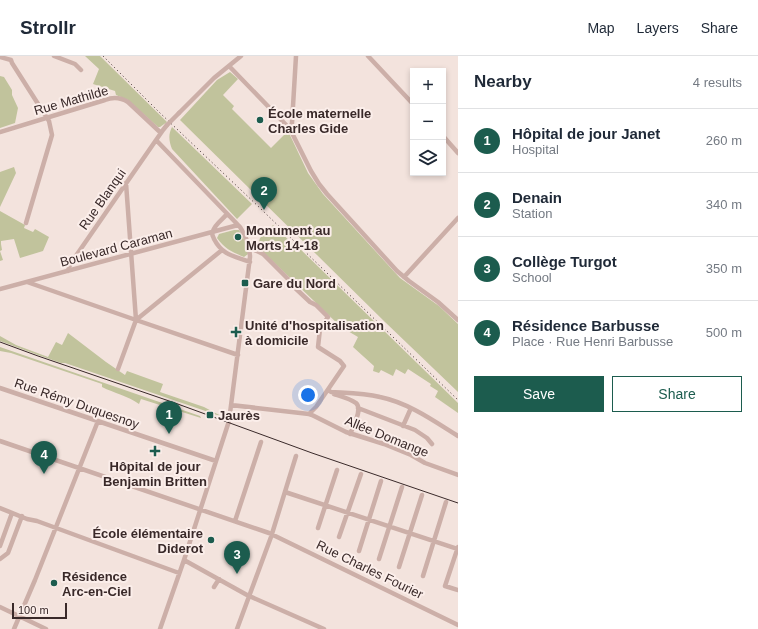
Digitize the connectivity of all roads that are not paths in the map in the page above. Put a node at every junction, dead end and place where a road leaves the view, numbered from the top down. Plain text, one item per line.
1 (54, 56) edge
2 (241, 56) edge
3 (296, 56) edge
4 (368, 56) edge
5 (0, 57) edge
6 (11, 58) edge
7 (229, 66) junction
8 (81, 70) dead end
9 (410, 101) edge
10 (47, 118) junction
11 (290, 129) junction
12 (0, 132) edge
13 (161, 133) junction
14 (446, 139) edge
15 (156, 140) junction
16 (458, 153) edge
17 (126, 183) junction
18 (227, 214) junction
19 (458, 218) edge
20 (26, 223) dead end
21 (238, 225) junction
22 (212, 232) junction
23 (250, 248) junction
24 (222, 250) junction
25 (131, 254) junction
26 (250, 262) junction
27 (68, 271) junction
28 (404, 277) junction
29 (27, 282) junction
30 (0, 289) edge
31 (136, 320) junction
32 (458, 320) edge
33 (238, 355) junction
34 (118, 369) dead end
35 (0, 388) edge
36 (329, 391) junction
37 (362, 394) junction
38 (231, 405) junction
39 (358, 406) junction
40 (411, 408) junction
41 (309, 414) junction
42 (98, 421) junction
43 (403, 426) junction
44 (350, 434) junction
45 (458, 436) edge
46 (0, 441) edge
47 (261, 442) dead end
48 (432, 444) dead end
49 (296, 456) dead end
50 (216, 461) junction
51 (79, 468) junction
52 (338, 470) dead end
53 (457, 472) edge
54 (361, 474) dead end
55 (381, 481) dead end
56 (402, 487) dead end
57 (285, 492) junction
58 (422, 495) dead end
59 (446, 502) dead end
60 (326, 505) junction
61 (0, 508) edge
62 (200, 509) junction
63 (347, 512) junction
64 (12, 513) junction
65 (22, 516) junction
66 (369, 519) junction
67 (235, 521) junction
68 (389, 526) junction
69 (56, 528) junction
70 (318, 528) dead end
71 (410, 533) junction
72 (272, 534) junction
73 (339, 537) dead end
74 (434, 541) junction
75 (0, 546) edge
76 (458, 548) edge
77 (359, 550) dead end
78 (0, 559) edge
79 (379, 559) dead end
80 (184, 560) junction
81 (399, 567) dead end
82 (179, 573) junction
83 (422, 576) dead end
84 (219, 579) junction
85 (214, 586) dead end
86 (458, 590) edge
87 (250, 596) junction
88 (0, 607) edge
89 (20, 617) junction
90 (458, 625) edge
91 (14, 629) edge
92 (46, 629) edge
93 (160, 629) edge
94 (237, 629) edge
95 (324, 629) edge

1 - 8 street
2 - 7 street, Rue Blanqui
3 - 11 street
4 - 9 street
5 - 6 street
6 - 10 street
7 - 11 street
7 - 13 street, Rue Blanqui, bridge
10 - 12 street, Rue Mathilde
10 - 13 street, Rue Mathilde
10 - 20 street
11 - 28 street
13 - 15 street, Rue Blanqui
14 - 16 street
15 - 17 street, Rue Blanqui
15 - 18 street
17 - 25 street
17 - 27 street, Rue Blanqui
18 - 21 street
18 - 22 street
19 - 28 street
21 - 22 street, Boulevard Caraman
21 - 23 street
22 - 24 street
22 - 25 street, Boulevard Caraman
23 - 26 street
23 - 36 street
24 - 26 street
24 - 31 street
25 - 27 street, Boulevard Caraman
25 - 31 street
26 - 33 street
27 - 29 street, Boulevard Caraman
28 - 32 street
29 - 30 street, Boulevard Caraman
29 - 31 street
31 - 33 street
31 - 34 street
33 - 38 street
35 - 42 street, Rue Rémy Duquesnoy
36 - 37 street
36 - 39 street
36 - 41 street
37 - 39 street
37 - 40 street
38 - 41 street, Allée Domange
38 - 50 street
39 - 43 street
39 - 44 street
40 - 43 street
40 - 45 street
41 - 44 street, Allée Domange
42 - 50 street, Rue Rémy Duquesnoy
42 - 51 street
43 - 48 street
44 - 53 street, Allée Domange
46 - 51 street, Rue Charles Fourier
47 - 67 street
49 - 57 street
50 - 62 street
51 - 62 street, Rue Charles Fourier
51 - 69 street
52 - 60 street
54 - 63 street
55 - 66 street
56 - 68 street
57 - 60 street
57 - 72 street
58 - 71 street
59 - 74 street
60 - 63 street
60 - 70 street
61 - 64 street
62 - 67 street, Rue Charles Fourier
62 - 80 street
63 - 66 street
63 - 73 street
64 - 65 street
64 - 75 street
65 - 69 street
65 - 78 street
66 - 68 street
66 - 77 street
67 - 72 street, Rue Charles Fourier
68 - 71 street
68 - 79 street
69 - 82 street
69 - 89 street
71 - 74 street
71 - 81 street
72 - 87 street
72 - 90 street, Rue Charles Fourier
74 - 76 street
74 - 83 street
76 - 86 street
80 - 82 street
80 - 84 street
82 - 93 street
84 - 85 street
84 - 87 street
87 - 94 street
87 - 95 street
88 - 89 street
89 - 91 street
89 - 92 street

